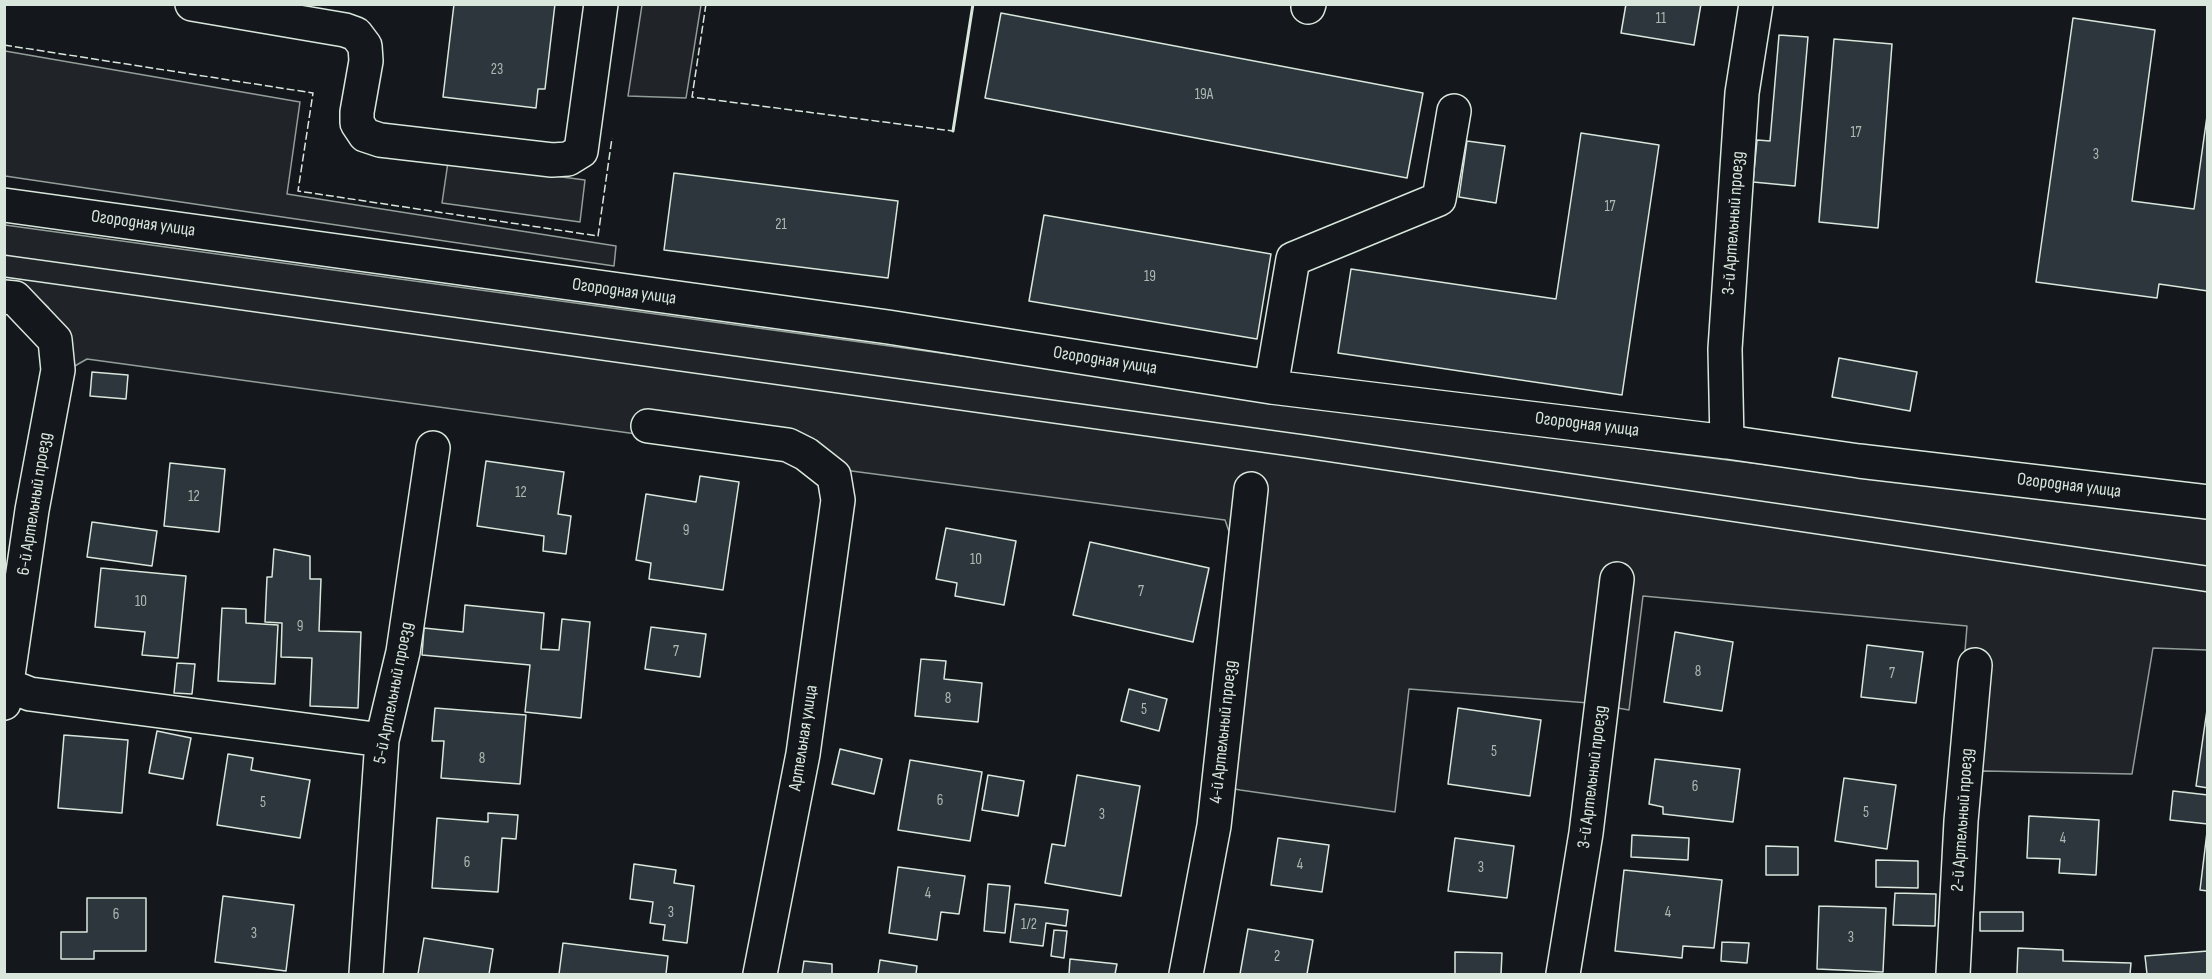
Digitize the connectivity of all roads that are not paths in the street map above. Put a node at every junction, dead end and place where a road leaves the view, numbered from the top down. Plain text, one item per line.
1 (192, 4) edge
2 (601, 4) edge
3 (1756, 4) edge
4 (1454, 111) dead end
5 (4, 205) edge
6 (4, 297) edge
7 (1271, 387) junction
8 (648, 426) dead end
9 (1727, 442) junction
10 (433, 448) dead end
11 (1251, 489) dead end
12 (2208, 502) edge
13 (1617, 579) dead end
14 (1976, 665) dead end
15 (6, 694) edge
16 (382, 740) junction
17 (366, 975) edge
18 (760, 975) edge
19 (1186, 975) edge
20 (1563, 975) edge
21 (1953, 975) edge

1 - 2 street
3 - 9 street, 3-й Артельный проезд
4 - 7 street
5 - 7 street, Огородная улица
6 - 15 street, 6-й Артельный проезд
7 - 9 street, Огородная улица
8 - 18 street, Артельная улица
9 - 12 street, Огородная улица
10 - 16 street, 5-й Артельный проезд
11 - 19 street, 4-й Артельный проезд
13 - 20 street, 3-й Артельный проезд
14 - 21 street, 2-й Артельный проезд
15 - 16 street
16 - 17 street, 5-й Артельный проезд

